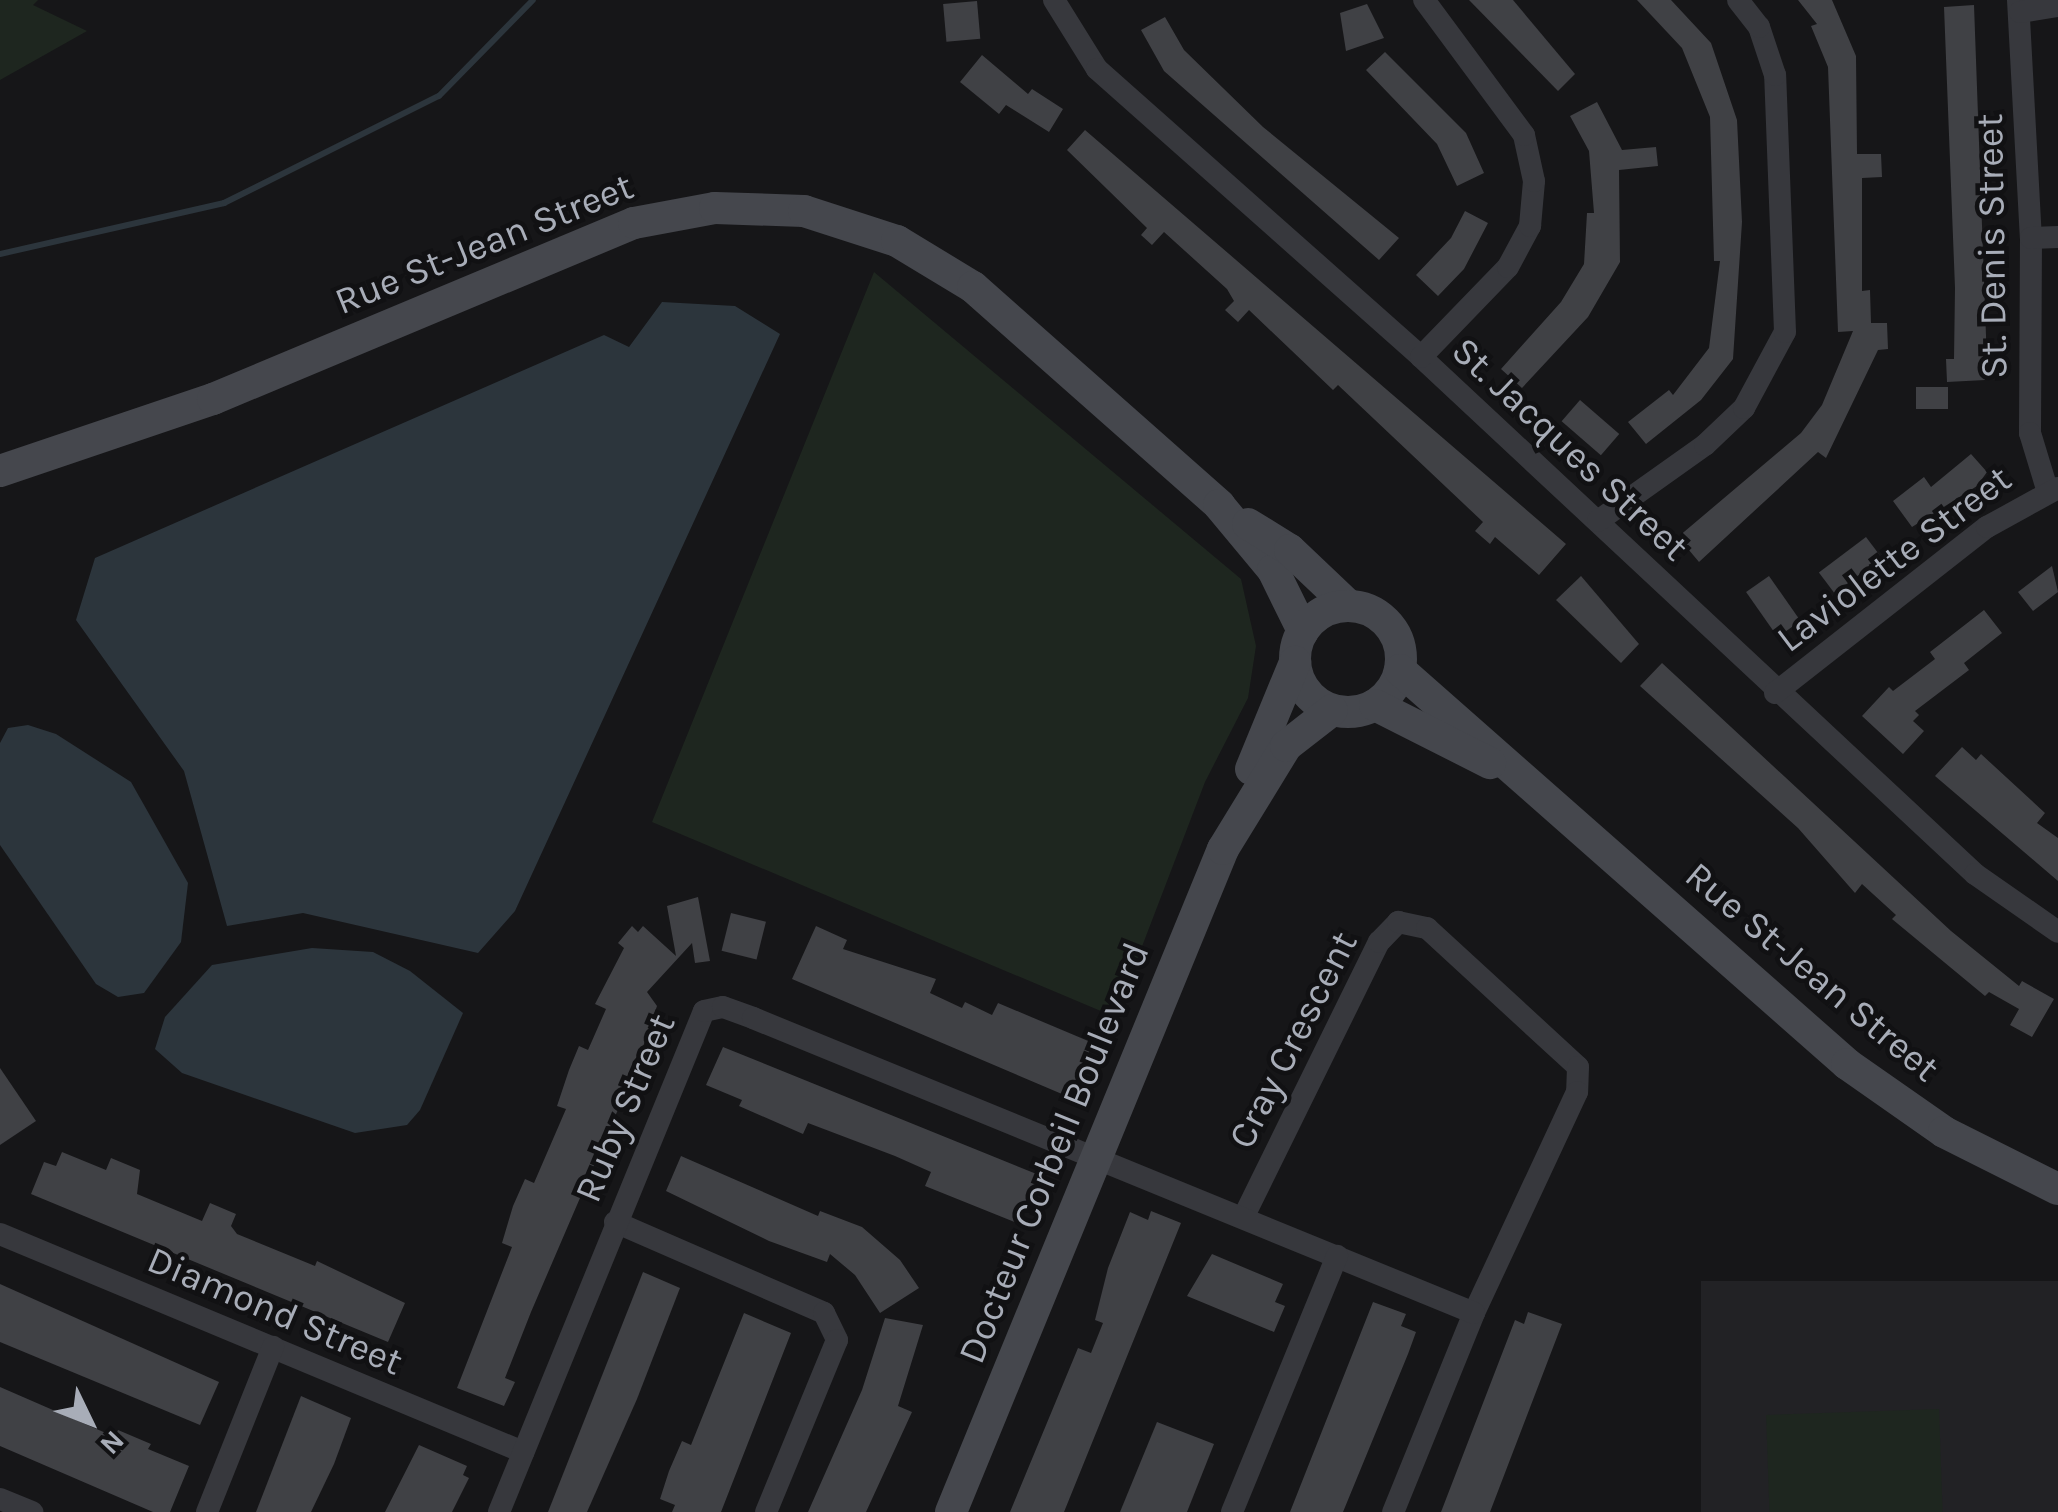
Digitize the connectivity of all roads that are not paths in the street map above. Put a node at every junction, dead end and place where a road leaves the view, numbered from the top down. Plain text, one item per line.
1 (1054, 0) edge
2 (1424, 0) edge
3 (1738, 0) edge
4 (2019, 6) edge
5 (2058, 6) edge
6 (2058, 237) edge
7 (2031, 238) junction
8 (1421, 357) junction
9 (0, 472) edge
10 (2052, 488) edge
11 (1219, 505) junction
12 (1598, 521) junction
13 (1350, 606) junction
14 (1299, 647) junction
15 (1400, 670) junction
16 (1775, 693) junction
17 (1375, 705) junction
18 (1332, 710) junction
19 (1534, 785) junction
20 (1234, 826) junction
21 (2058, 932) edge
22 (1095, 1158) junction
23 (2058, 1189) edge
24 (1243, 1218) junction
25 (615, 1222) junction
26 (0, 1234) edge
27 (1338, 1256) junction
28 (1474, 1312) junction
29 (273, 1347) junction
30 (523, 1452) junction
31 (0, 1499) edge
32 (32, 1512) edge
33 (206, 1512) edge
34 (498, 1512) edge
35 (766, 1512) edge
36 (950, 1512) edge
37 (1232, 1512) edge
38 (1393, 1512) edge

1 - 8 street, St. Jacques Street
2 - 8 street
3 - 12 street
4 - 5 street
4 - 7 street, St. Denis Street
6 - 7 street
7 - 10 street, St. Denis Street
8 - 12 street, St. Jacques Street
9 - 11 main road, Rue St-Jean Street
10 - 16 street, Laviolette Street
11 - 13 main road, Rue St-Jean Street
11 - 14 main road, Rue St-Jean Street
12 - 16 street, St. Jacques Street
13 - 14 main road
13 - 15 main road, Rue St-Jean Street
14 - 18 main road, Rue St-Jean Street
14 - 20 main road, Docteur Corbeil Boulevard
15 - 17 main road
15 - 19 main road, Rue St-Jean Street
16 - 21 street, St. Jacques Street
17 - 18 main road
17 - 19 main road, Rue St-Jean Street
18 - 20 main road, Docteur Corbeil Boulevard
19 - 23 main road, Rue St-Jean Street
20 - 22 main road, Docteur Corbeil Boulevard
22 - 24 street
22 - 25 street, Ruby Street
22 - 36 main road, Docteur Corbeil Boulevard
24 - 27 street
24 - 28 street, Cray Crescent
25 - 30 street, Ruby Street
25 - 35 street
26 - 29 street, Diamond Street
27 - 28 street
27 - 37 street
28 - 38 street, Cray Crescent
29 - 30 street, Diamond Street
29 - 33 street
30 - 34 street, Ruby Street
31 - 32 street

